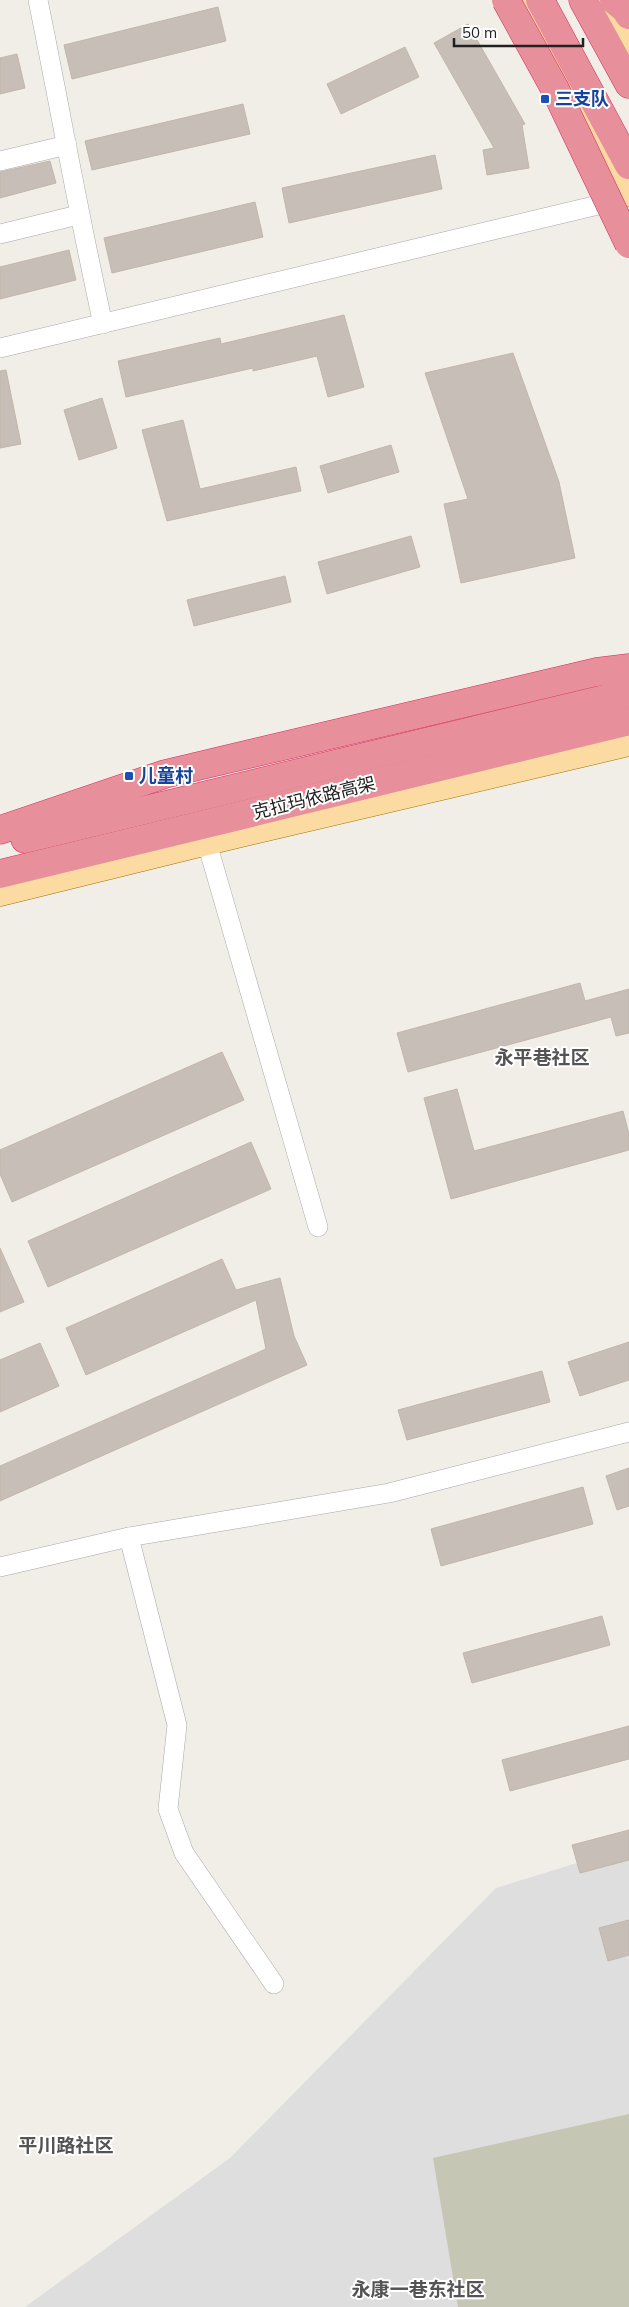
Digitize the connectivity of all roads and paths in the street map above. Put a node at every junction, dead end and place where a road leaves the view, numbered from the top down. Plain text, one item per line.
1 (38, 0) edge
2 (506, 0) edge
3 (523, 0) edge
4 (540, 0) edge
5 (584, 0) edge
6 (605, 0) edge
7 (614, 0) edge
8 (629, 15) edge
9 (629, 45) edge
10 (629, 84) edge
11 (67, 145) junction
12 (0, 160) edge
13 (629, 165) edge
14 (629, 194) edge
15 (629, 198) edge
16 (78, 215) junction
17 (0, 234) edge
18 (629, 244) edge
19 (103, 324) junction
20 (0, 348) edge
21 (629, 668) edge
22 (629, 689) edge
23 (629, 693) edge
24 (629, 721) edge
25 (629, 744) edge
26 (0, 830) edge
27 (0, 839) edge
28 (207, 843) junction
29 (0, 845) edge
30 (0, 874) edge
31 (0, 894) edge
32 (318, 1227) dead end
33 (629, 1432) edge
34 (129, 1536) junction
35 (0, 1567) edge
36 (274, 1984) dead end

1 - 11 street
2 - 18 highway, bridge
3 - 14 main road
4 - 13 highway
5 - 10 highway
6 - 9 main road
7 - 8 highway
11 - 12 street
11 - 16 street
15 - 19 street
16 - 17 street
16 - 19 street
19 - 20 street
21 - 26 highway
22 - 27 main road
23 - 29 highway, 克拉玛依路高架
24 - 30 highway, 克拉玛依路高架
25 - 28 main road
28 - 31 main road
28 - 32 street
33 - 34 street
34 - 35 street
34 - 36 street

